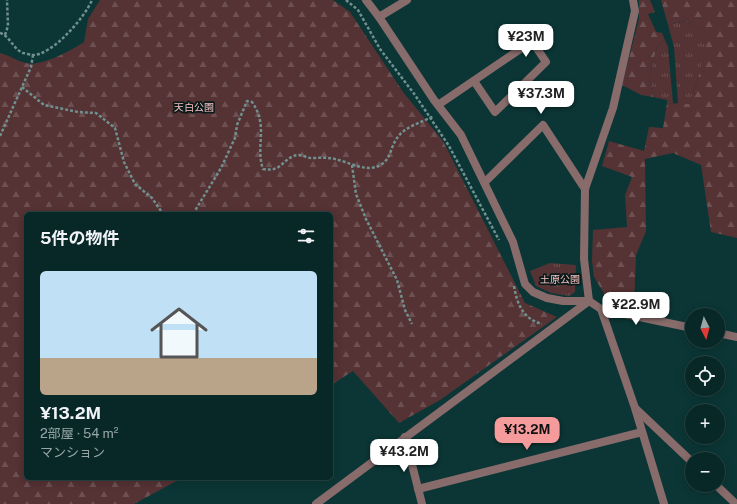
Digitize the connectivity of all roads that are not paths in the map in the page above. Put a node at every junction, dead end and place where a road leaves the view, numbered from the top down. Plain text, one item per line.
1 (366, 0) edge
2 (407, 0) edge
3 (633, 0) edge
4 (379, 17) junction
5 (474, 81) junction
6 (441, 108) junction
7 (485, 182) junction
8 (585, 189) junction
9 (589, 301) junction
10 (601, 309) junction
11 (685, 327) edge
12 (725, 335) edge
13 (737, 338) edge
14 (635, 408) junction
15 (642, 432) junction
16 (405, 437) junction
17 (685, 455) edge
18 (418, 489) junction
19 (723, 492) edge
20 (316, 504) edge
21 (422, 504) edge
22 (664, 504) edge
23 (736, 504) edge

1 - 4 street
2 - 4 street
3 - 8 street
4 - 6 street
5 - 5 street
5 - 6 street
6 - 7 street
7 - 8 street
7 - 9 street
8 - 9 street
9 - 10 street
9 - 16 street
10 - 11 street
10 - 14 street
12 - 13 street
14 - 15 street
14 - 17 street
15 - 18 street
15 - 22 street
16 - 18 street
16 - 20 street
18 - 21 street
19 - 23 street

